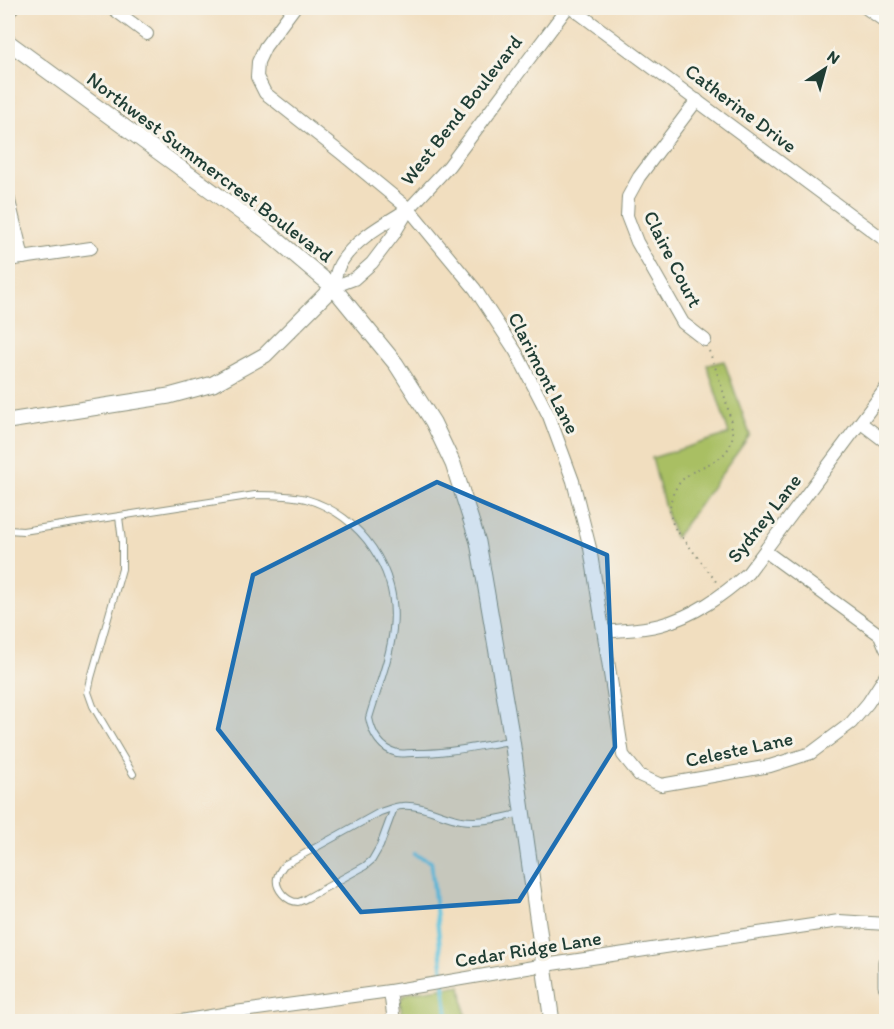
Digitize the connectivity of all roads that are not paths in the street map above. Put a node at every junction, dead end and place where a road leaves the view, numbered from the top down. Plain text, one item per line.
1 (12, 8) edge
2 (112, 8) edge
3 (294, 8) edge
4 (567, 8) edge
5 (572, 8) edge
6 (866, 8) edge
7 (8, 14) edge
8 (886, 22) edge
9 (147, 34) dead end
10 (8, 42) edge
11 (697, 100) junction
12 (8, 197) edge
13 (409, 209) junction
14 (886, 241) edge
15 (90, 248) dead end
16 (23, 258) junction
17 (8, 260) edge
18 (333, 286) junction
19 (705, 340) road end
20 (886, 388) edge
21 (8, 421) edge
22 (861, 423) junction
23 (886, 442) edge
24 (119, 517) junction
25 (8, 530) edge
26 (765, 551) junction
27 (604, 632) junction
28 (886, 649) edge
29 (886, 675) edge
30 (512, 740) junction
31 (133, 774) dead end
32 (639, 775) joint
33 (394, 808) junction
34 (522, 813) junction
35 (886, 924) edge
36 (886, 962) edge
37 (545, 965) junction
38 (886, 986) edge
39 (390, 991) junction
40 (236, 1017) edge
41 (176, 1022) edge
42 (394, 1022) edge
43 (552, 1022) edge

1 - 7 street
2 - 9 street
3 - 13 street, Clarimont Lane
4 - 13 street, West Bend Boulevard
5 - 11 street, Catherine Drive
6 - 8 street
10 - 18 street, Northwest Summercrest Boulevard
11 - 14 street, Catherine Drive
11 - 19 street, Claire Court
12 - 16 street
13 - 18 street, West Bend Boulevard
13 - 18 street, West Bend Boulevard
13 - 27 street, Clarimont Lane
15 - 16 street
16 - 17 street
18 - 21 street, West Bend Boulevard
18 - 30 street, Northwest Summercrest Boulevard
20 - 22 street, Sydney Lane
22 - 23 street
22 - 26 street, Sydney Lane
24 - 25 lane
24 - 30 lane
24 - 31 lane
26 - 27 street, Sydney Lane
26 - 28 street
27 - 32 street, Clarimont Lane
29 - 32 street, Celeste Lane
30 - 34 street, Northwest Summercrest Boulevard
33 - 33 lane
33 - 34 lane
34 - 37 street, Northwest Summercrest Boulevard
35 - 37 street, Cedar Ridge Lane
36 - 38 street
37 - 39 street, Cedar Ridge Lane
37 - 43 street
39 - 40 street, Cedar Ridge Lane
39 - 42 street
40 - 41 street, Cedar Ridge Lane

